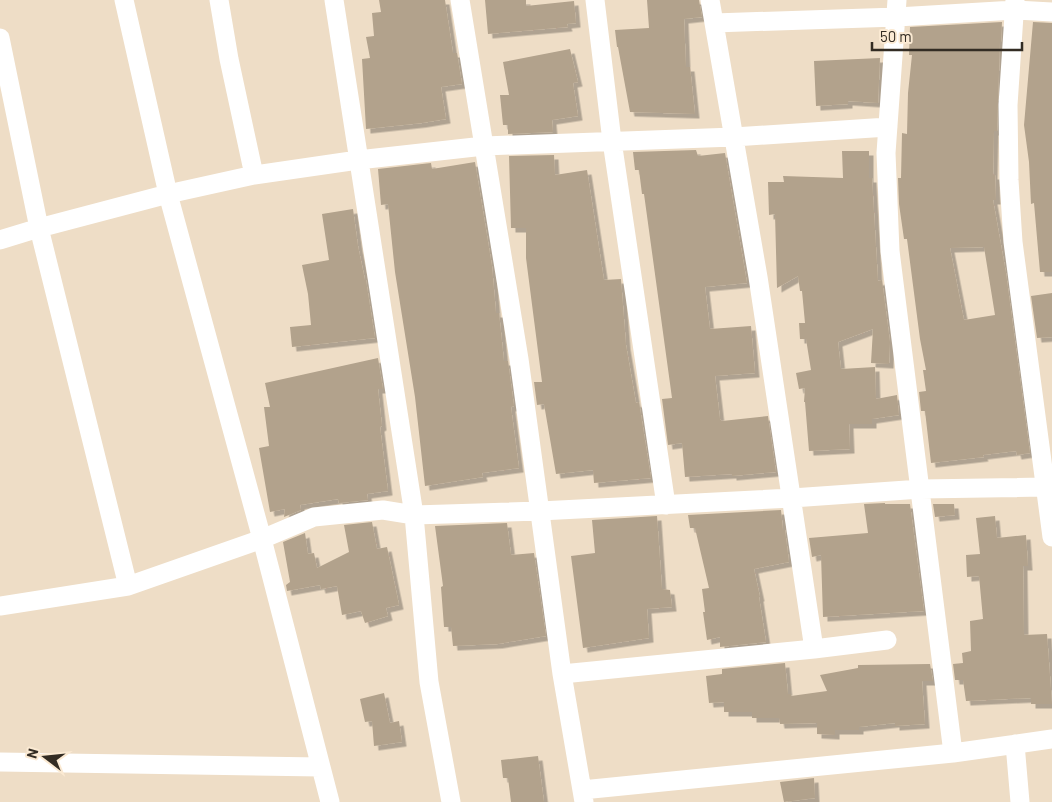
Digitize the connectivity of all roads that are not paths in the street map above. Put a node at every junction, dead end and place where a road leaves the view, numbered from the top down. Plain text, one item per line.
1 (124, 0) edge
2 (219, 0) edge
3 (334, 0) edge
4 (460, 0) edge
5 (594, 0) edge
6 (710, 0) edge
7 (1015, 5) edge
8 (897, 8) edge
9 (1052, 12) edge
10 (714, 23) junction
11 (0, 38) edge
12 (888, 127) junction
13 (734, 137) junction
14 (612, 141) junction
15 (484, 146) junction
16 (358, 160) junction
17 (254, 175) junction
18 (168, 194) junction
19 (39, 228) junction
20 (0, 240) edge
21 (1045, 432) edge
22 (1044, 487) junction
23 (921, 489) junction
24 (792, 498) junction
25 (666, 505) junction
26 (540, 511) junction
27 (414, 515) junction
28 (1052, 536) edge
29 (262, 539) junction
30 (128, 586) junction
31 (0, 606) edge
32 (887, 640) dead end
33 (814, 649) junction
34 (562, 674) junction
35 (1052, 739) edge
36 (1015, 744) junction
37 (953, 753) junction
38 (0, 762) edge
39 (321, 768) junction
40 (583, 796) edge
41 (330, 802) edge
42 (451, 802) edge
43 (1020, 802) edge

1 - 18 street
2 - 17 street
3 - 16 street
4 - 15 street
5 - 14 street
6 - 10 street
7 - 8 street
7 - 9 street
7 - 21 street
8 - 10 street
8 - 12 street
10 - 13 street
11 - 19 street
12 - 13 street
12 - 23 street
13 - 14 street
13 - 24 street
14 - 15 street
14 - 25 street
15 - 16 street
15 - 26 street
16 - 17 street
16 - 27 street
17 - 18 street
18 - 19 street
18 - 29 street
19 - 20 street
19 - 30 street
21 - 22 street
22 - 23 street
22 - 28 street
23 - 24 street
23 - 37 street
24 - 25 street
24 - 33 street
25 - 26 street
26 - 27 street
26 - 34 street
27 - 29 street
27 - 42 street
29 - 30 street
29 - 39 street
30 - 31 street
32 - 33 street
33 - 34 street
34 - 40 street
35 - 36 street
36 - 37 street
36 - 43 street
37 - 40 street
38 - 39 street
39 - 41 street

